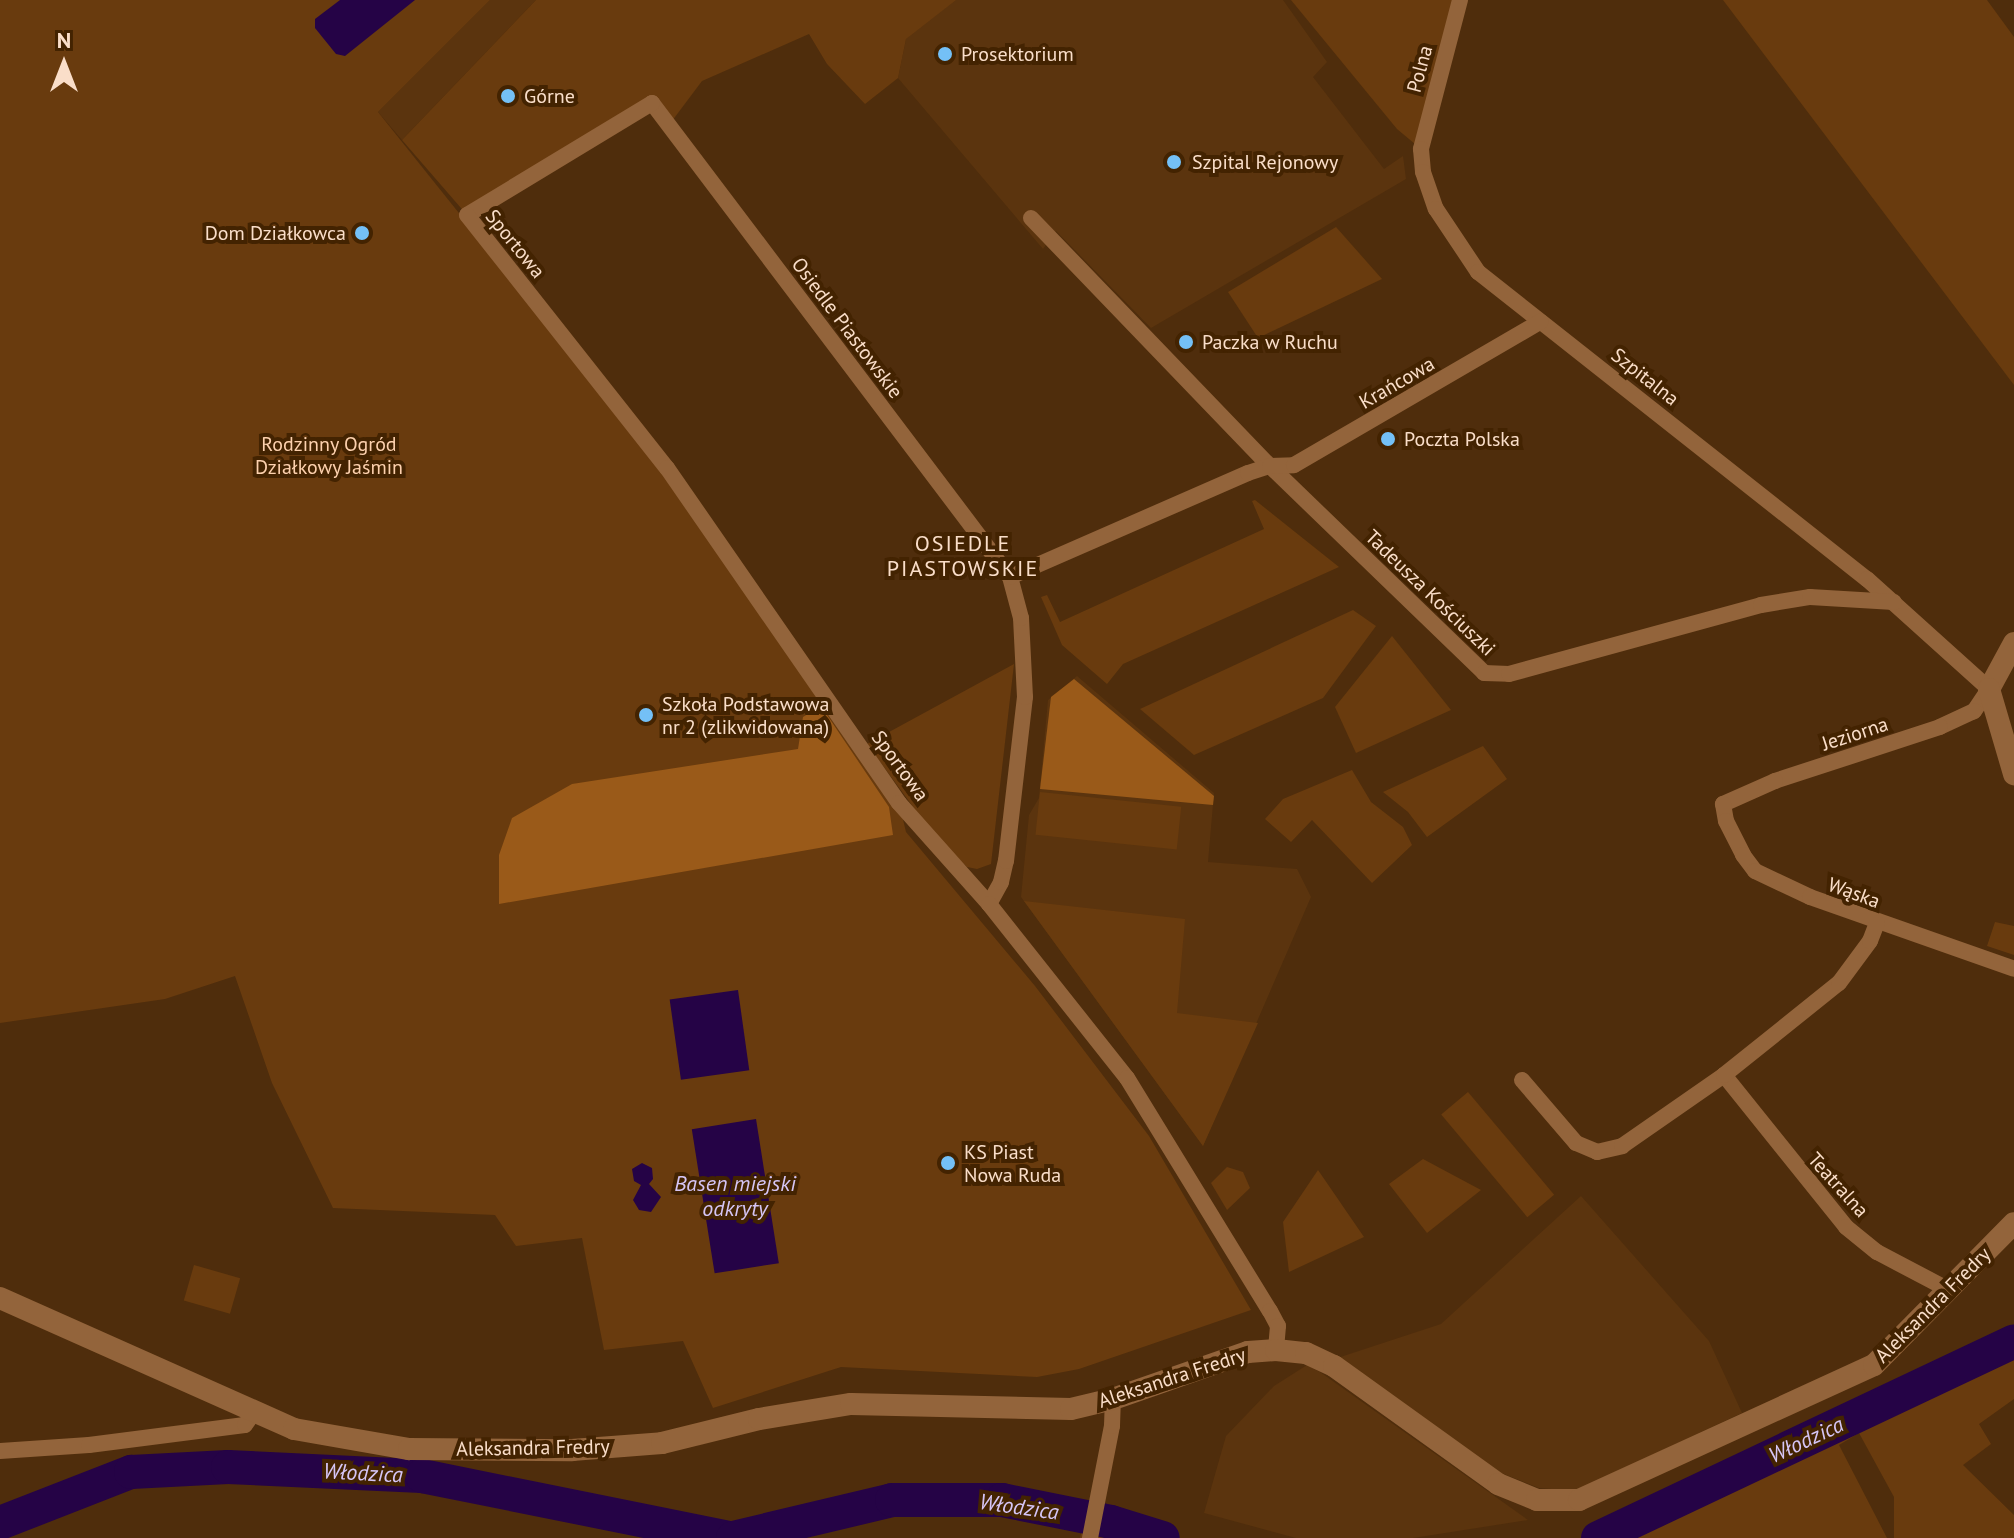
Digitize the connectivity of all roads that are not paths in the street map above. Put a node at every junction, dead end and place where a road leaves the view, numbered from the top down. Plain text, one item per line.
1 (1460, 0) edge
2 (1421, 149) joint
3 (467, 215) joint
4 (1031, 218) dead end
5 (1540, 322) junction
6 (1270, 466) junction
7 (1010, 577) junction
8 (1894, 602) junction
9 (2014, 643) edge
10 (1989, 689) junction
11 (2014, 774) edge
12 (1723, 804) joint
13 (989, 904) junction
14 (1877, 923) junction
15 (2014, 969) edge
16 (1724, 1075) junction
17 (1522, 1080) dead end
18 (2014, 1223) edge
19 (1949, 1290) junction
20 (0, 1298) edge
21 (1276, 1350) junction
22 (1113, 1399) junction
23 (254, 1412) junction
24 (0, 1451) edge
25 (1090, 1538) edge

1 - 2 street, Polna
2 - 5 street, Szpitalna
3 - 7 street, Osiedle Piastowskie
3 - 13 street, Sportowa
4 - 6 street, Tadeusza Kościuszki
5 - 6 street, Krańcowa
5 - 8 street, Szpitalna
6 - 7 street
6 - 8 street, Tadeusza Kościuszki
7 - 13 street, Osiedle Piastowskie
8 - 10 street
9 - 10 street
10 - 11 street
10 - 12 street, Jeziorna
12 - 14 street, Wąska
13 - 21 street, Sportowa
14 - 15 street, Wąska
14 - 16 street
16 - 17 street
16 - 19 street, Teatralna
18 - 19 street, Aleksandra Fredry
19 - 21 street, Aleksandra Fredry
20 - 23 street, Aleksandra Fredry
21 - 22 street, Aleksandra Fredry
22 - 23 street, Aleksandra Fredry
22 - 25 street
23 - 24 street

